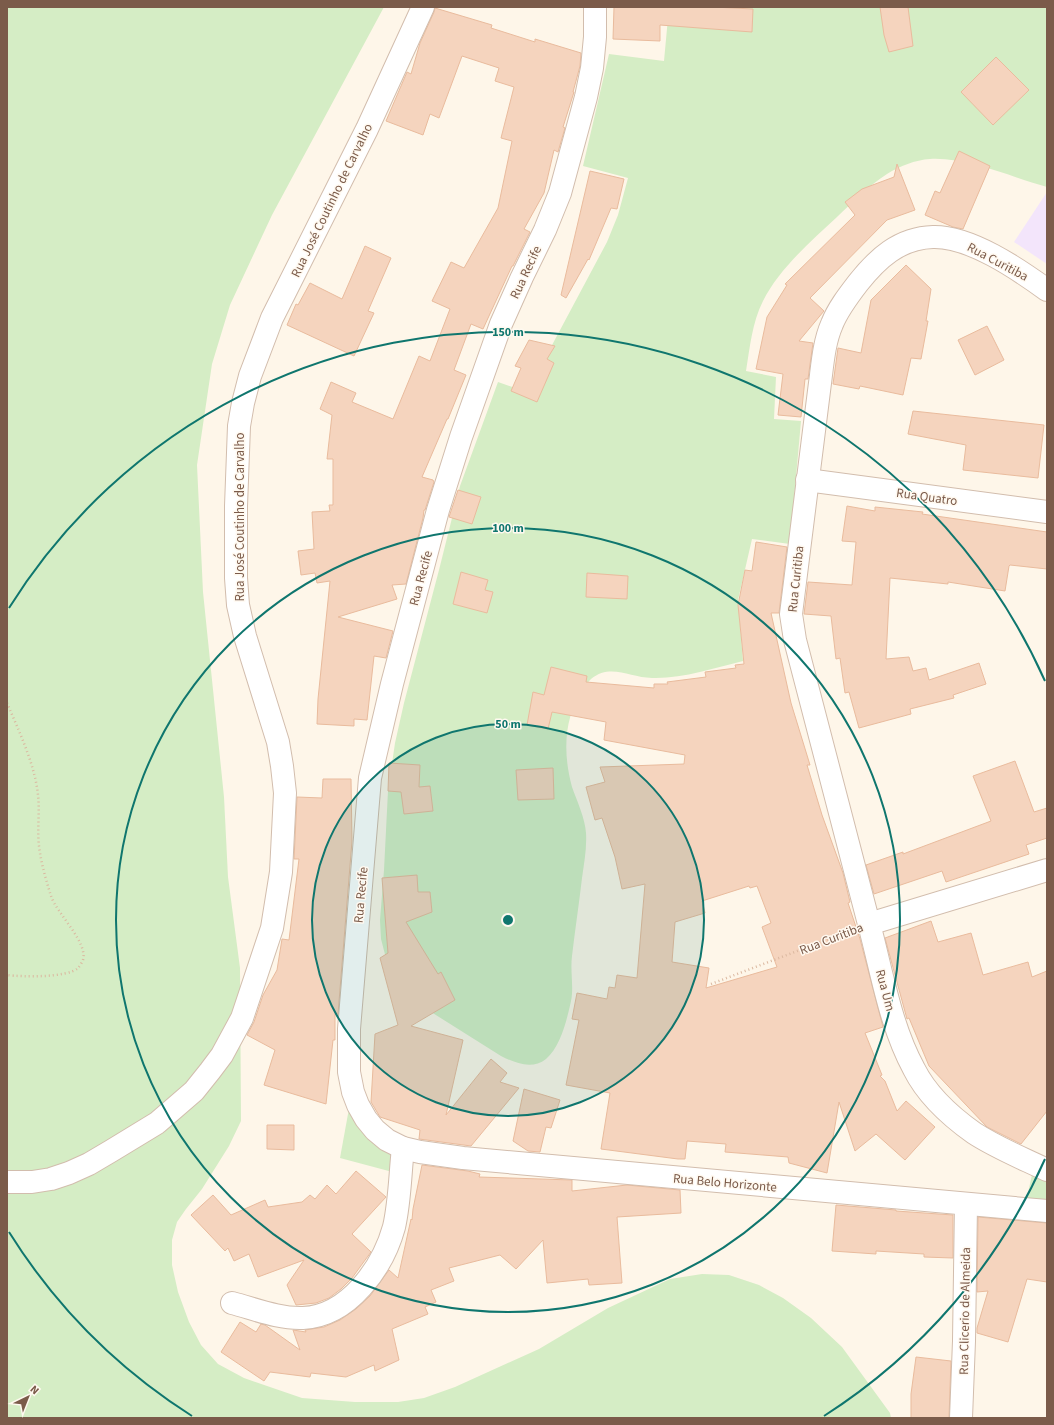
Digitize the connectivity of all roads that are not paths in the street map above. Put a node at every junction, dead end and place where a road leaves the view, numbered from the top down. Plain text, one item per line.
1 (423, 7) edge
2 (595, 7) edge
3 (1047, 290) edge
4 (807, 480) junction
5 (1047, 512) edge
6 (1047, 870) edge
7 (869, 924) junction
8 (403, 1148) junction
9 (1047, 1170) edge
10 (7, 1182) edge
11 (966, 1204) junction
12 (1047, 1211) edge
13 (232, 1303) dead end
14 (961, 1418) edge

1 - 10 street, Rua José Coutinho de Carvalho
2 - 8 street, Rua Recife
3 - 4 street, Rua Curitiba
4 - 5 street, Rua Quatro
4 - 7 street, Rua Curitiba
6 - 7 street
7 - 9 street, Rua Um
8 - 11 street, Rua Belo Horizonte
8 - 13 street
11 - 12 street, Rua Belo Horizonte
11 - 14 street, Rua Clicerio de Almeida

